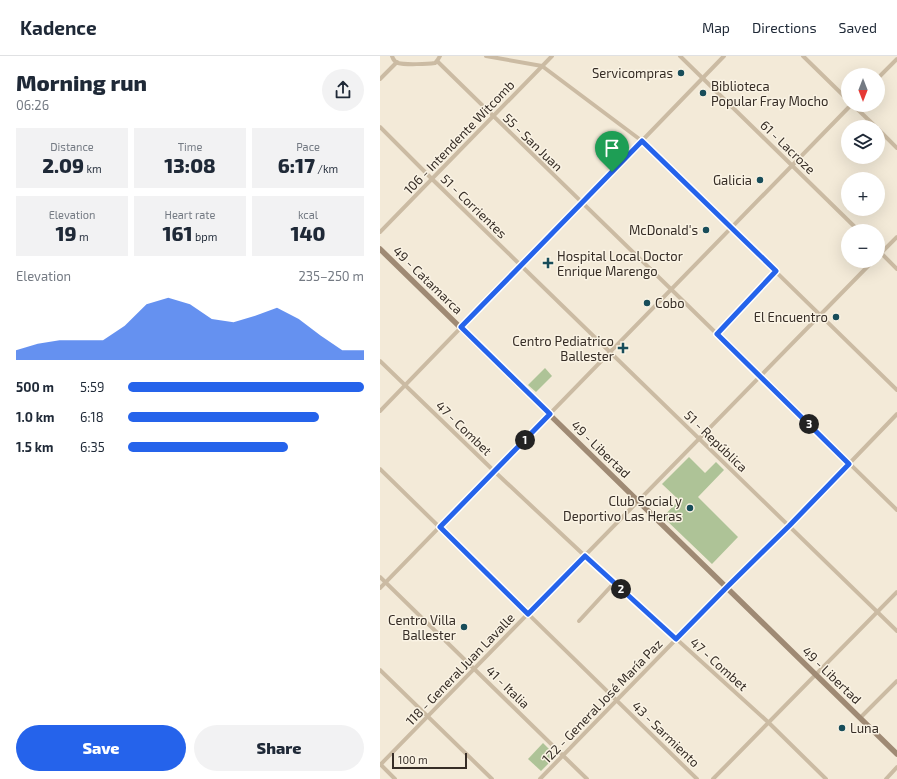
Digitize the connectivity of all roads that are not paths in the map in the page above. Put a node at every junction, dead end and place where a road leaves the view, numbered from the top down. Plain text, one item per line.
1 (392, 56) edge
2 (440, 56) edge
3 (486, 56) edge
4 (552, 56) edge
5 (680, 56) edge
6 (724, 56) edge
7 (803, 56) edge
8 (897, 59) edge
9 (437, 61) junction
10 (396, 62) junction
11 (542, 66) junction
12 (885, 71) edge
13 (703, 78) junction
14 (380, 79) edge
15 (841, 93) edge
16 (845, 112) edge
17 (860, 112) edge
18 (493, 117) junction
19 (868, 120) edge
20 (380, 127) edge
21 (885, 136) edge
22 (642, 141) junction
23 (897, 148) edge
24 (792, 166) junction
25 (432, 179) junction
26 (582, 203) junction
27 (852, 224) edge
28 (732, 228) junction
29 (380, 232) edge
30 (897, 237) edge
31 (885, 248) edge
32 (380, 249) edge
33 (885, 258) edge
34 (521, 265) junction
35 (866, 268) edge
36 (897, 269) edge
37 (776, 271) junction
38 (671, 290) junction
39 (821, 315) junction
40 (461, 327) junction
41 (717, 334) junction
42 (610, 352) junction
43 (380, 361) edge
44 (760, 377) junction
45 (405, 386) junction
46 (897, 390) edge
47 (380, 411) edge
48 (550, 414) junction
49 (897, 414) edge
50 (699, 439) junction
51 (849, 464) junction
52 (380, 469) edge
53 (494, 472) junction
54 (639, 501) junction
55 (897, 510) edge
56 (789, 526) junction
57 (440, 527) junction
58 (585, 556) junction
59 (380, 577) edge
60 (385, 582) junction
61 (614, 583) junction
62 (727, 587) junction
63 (380, 588) edge
64 (897, 592) edge
65 (878, 612) junction
66 (528, 614) junction
67 (579, 621) dead end
68 (897, 631) edge
69 (676, 639) junction
70 (475, 669) junction
71 (380, 670) edge
72 (816, 675) junction
73 (897, 681) edge
74 (617, 700) junction
75 (428, 717) junction
76 (860, 718) junction
77 (768, 722) junction
78 (897, 754) edge
79 (563, 755) junction
80 (380, 765) edge
81 (897, 767) edge
82 (395, 779) edge
83 (492, 779) edge
84 (540, 779) edge
85 (587, 779) edge
86 (697, 779) edge
87 (712, 779) edge
88 (826, 779) edge
89 (886, 779) edge

1 - 10 street
2 - 9 street
3 - 11 street
4 - 11 street, 106 - Intendente Witcomb
5 - 13 street, 61 - Lacroze
6 - 13 street
7 - 15 street
8 - 12 street
9 - 10 street
9 - 18 street, 55 - San Juan
10 - 14 street
11 - 18 street, 106 - Intendente Witcomb
11 - 22 street
13 - 22 street
13 - 24 street, 61 - Lacroze
16 - 24 street
17 - 19 street
18 - 25 street, 106 - Intendente Witcomb
18 - 26 street, 55 - San Juan
20 - 25 street, 51 - Corrientes
21 - 23 street
22 - 26 street
22 - 28 street
24 - 27 street, 61 - Lacroze
24 - 28 street
25 - 29 street, 106 - Intendente Witcomb
25 - 34 street, 51 - Corrientes
26 - 34 street
26 - 38 street, 55 - San Juan
28 - 37 street
28 - 38 street
30 - 31 street
32 - 40 street, 49 - Catamarca
33 - 36 street
34 - 40 street
34 - 42 street, 51 - República
35 - 39 street, 118 - General Juan Lavalle
37 - 39 street
37 - 41 street
38 - 41 street, 55 - San Juan
38 - 42 street
39 - 44 street, 118 - General Juan Lavalle
39 - 46 street
40 - 45 street
40 - 48 street, 49 - Libertad
41 - 44 street, 55 - San Juan
42 - 48 street
42 - 50 street, 51 - República
43 - 45 street, 47 - Combet
44 - 50 street, 118 - General Juan Lavalle
44 - 51 street, 55 - San Juan
45 - 47 street
45 - 53 street, 47 - Combet
48 - 53 street
48 - 54 street, 49 - Libertad
49 - 51 street, 122 - General José María Paz
50 - 54 street, 118 - General Juan Lavalle
50 - 56 street, 51 - República
51 - 55 street, 55 - San Juan
51 - 56 street, 122 - General José María Paz
52 - 57 street, 43 - Sarmiento
53 - 57 street
53 - 58 street, 47 - Combet
54 - 58 street, 118 - General Juan Lavalle
54 - 62 street, 49 - Libertad
56 - 62 street, 122 - General José María Paz
56 - 65 street, 51 - República
57 - 60 street
57 - 66 street, 43 - Sarmiento
58 - 61 street, 47 - Combet
58 - 66 street, 118 - General Juan Lavalle
59 - 60 street, 41 - Italia
60 - 63 street
60 - 70 street, 41 - Italia
61 - 67 street
61 - 69 street, 47 - Combet
62 - 69 street, 122 - General José María Paz
62 - 72 street, 49 - Libertad
64 - 65 street
65 - 68 street, 51 - República
65 - 72 street
66 - 70 street, 118 - General Juan Lavalle
66 - 74 street, 43 - Sarmiento
69 - 74 street, 122 - General José María Paz
69 - 77 street, 47 - Combet
70 - 75 street, 118 - General Juan Lavalle
70 - 79 street, 41 - Italia
71 - 75 street
72 - 76 street, 49 - Libertad
72 - 77 street
73 - 76 street
74 - 79 street, 122 - General José María Paz
74 - 86 street, 43 - Sarmiento
75 - 80 street, 118 - General Juan Lavalle
75 - 83 street
76 - 78 street, 49 - Libertad
77 - 87 street
77 - 88 street, 47 - Combet
79 - 84 street, 122 - General José María Paz
79 - 85 street, 41 - Italia
80 - 82 street
81 - 89 street

